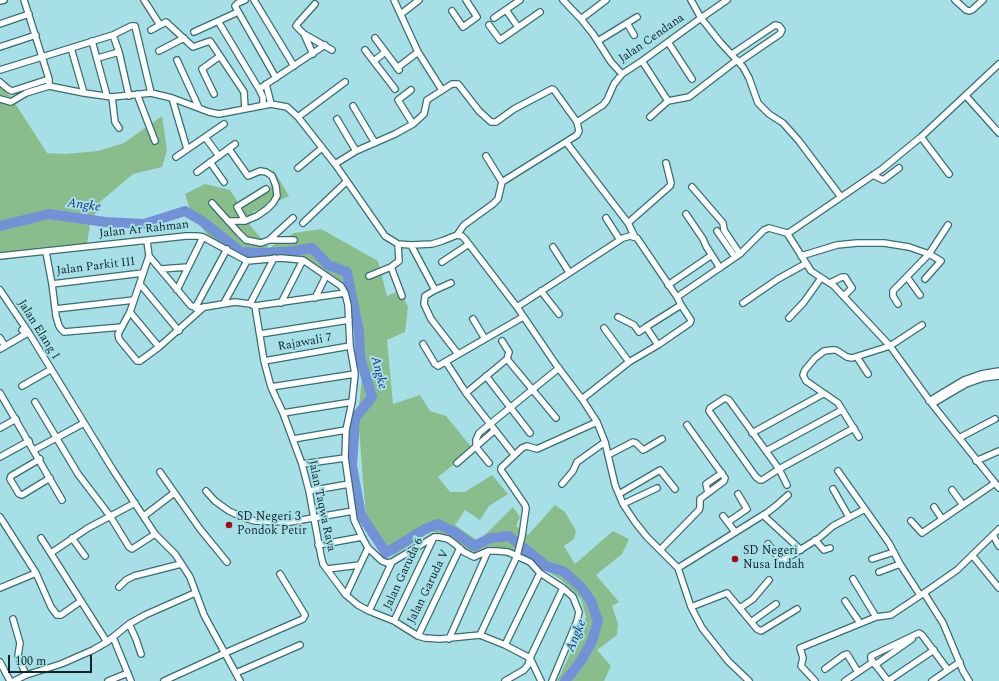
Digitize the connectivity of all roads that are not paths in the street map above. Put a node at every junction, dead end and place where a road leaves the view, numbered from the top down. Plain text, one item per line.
1 (4, 0) edge
2 (24, 0) edge
3 (144, 0) edge
4 (245, 0) edge
5 (254, 0) edge
6 (394, 0) edge
7 (419, 0) edge
8 (466, 0) edge
9 (520, 0) edge
10 (563, 0) edge
11 (606, 0) edge
12 (691, 0) edge
13 (726, 0) edge
14 (955, 0) edge
15 (983, 0) edge
16 (0, 1) edge
17 (315, 4) dead end
18 (506, 10) junction
19 (452, 11) dead end
20 (238, 12) junction
21 (540, 12) dead end
22 (29, 14) junction
23 (401, 14) junction
24 (636, 17) dead end
25 (494, 18) dead end
26 (701, 18) junction
27 (581, 19) junction
28 (218, 21) junction
29 (627, 23) junction
30 (0, 24) edge
31 (160, 25) junction
32 (489, 26) dead end
33 (518, 27) junction
34 (151, 30) dead end
35 (194, 32) dead end
36 (304, 34) junction
37 (36, 35) junction
38 (113, 35) junction
39 (634, 35) dead end
40 (184, 38) junction
41 (375, 38) dead end
42 (92, 41) junction
43 (598, 41) junction
44 (668, 42) junction
45 (325, 45) junction
46 (0, 47) edge
47 (71, 48) junction
48 (332, 50) dead end
49 (365, 50) dead end
50 (159, 51) dead end
51 (119, 52) junction
52 (386, 52) junction
53 (418, 52) junction
54 (313, 54) junction
55 (732, 54) junction
56 (42, 56) junction
57 (220, 56) junction
58 (98, 58) junction
59 (176, 60) dead end
60 (374, 61) junction
61 (642, 61) junction
62 (738, 61) junction
63 (999, 64) edge
64 (294, 66) junction
65 (0, 70) edge
66 (622, 74) junction
67 (276, 78) junction
68 (692, 79) dead end
69 (49, 80) junction
70 (0, 82) edge
71 (345, 82) dead end
72 (266, 84) junction
73 (49, 86) junction
74 (259, 89) junction
75 (395, 89) dead end
76 (411, 90) dead end
77 (442, 90) junction
78 (84, 93) junction
79 (152, 93) junction
80 (137, 94) junction
81 (214, 94) dead end
82 (129, 96) junction
83 (966, 96) junction
84 (109, 97) junction
85 (172, 98) junction
86 (0, 99) edge
87 (668, 101) junction
88 (271, 104) junction
89 (263, 105) junction
90 (353, 106) dead end
91 (200, 108) junction
92 (245, 109) junction
93 (298, 117) junction
94 (650, 117) dead end
95 (337, 119) dead end
96 (577, 122) junction
97 (224, 124) dead end
98 (413, 124) junction
99 (119, 128) dead end
100 (999, 133) edge
101 (205, 137) junction
102 (922, 137) junction
103 (155, 141) dead end
104 (375, 142) junction
105 (566, 142) junction
106 (235, 144) dead end
107 (322, 148) junction
108 (187, 149) junction
109 (228, 149) junction
110 (356, 151) junction
111 (219, 156) junction
112 (486, 156) dead end
113 (176, 157) dead end
114 (210, 162) junction
115 (666, 163) dead end
116 (335, 164) junction
117 (298, 168) dead end
118 (899, 168) dead end
119 (197, 172) dead end
120 (949, 174) dead end
121 (873, 175) junction
122 (224, 182) dead end
123 (346, 182) junction
124 (502, 182) junction
125 (692, 187) dead end
126 (266, 189) dead end
127 (841, 198) junction
128 (212, 203) dead end
129 (686, 214) dead end
130 (293, 218) dead end
131 (606, 218) dead end
132 (245, 220) junction
133 (228, 222) junction
134 (303, 223) dead end
135 (628, 223) junction
136 (948, 225) dead end
137 (717, 231) dead end
138 (787, 233) junction
139 (457, 235) junction
140 (203, 237) junction
141 (635, 237) junction
142 (269, 240) junction
143 (294, 240) dead end
144 (620, 240) junction
145 (147, 241) junction
146 (398, 244) junction
147 (469, 244) junction
148 (411, 245) junction
149 (553, 247) dead end
150 (227, 250) junction
151 (46, 252) junction
152 (929, 254) junction
153 (0, 256) edge
154 (149, 256) junction
155 (738, 256) junction
156 (801, 256) junction
157 (709, 257) dead end
158 (274, 258) junction
159 (303, 260) junction
160 (247, 261) junction
161 (442, 262) dead end
162 (805, 264) junction
163 (188, 267) junction
164 (391, 267) junction
165 (720, 268) junction
166 (161, 269) junction
167 (570, 272) junction
168 (143, 273) junction
169 (326, 276) junction
170 (369, 276) dead end
171 (907, 277) junction
172 (821, 278) junction
173 (925, 279) dead end
174 (451, 283) dead end
175 (830, 283) junction
176 (52, 284) junction
177 (140, 285) junction
178 (668, 285) junction
179 (0, 290) edge
180 (177, 290) junction
181 (435, 290) junction
182 (541, 291) junction
183 (346, 293) junction
184 (920, 295) dead end
185 (0, 296) edge
186 (402, 296) dead end
187 (844, 296) junction
188 (677, 297) junction
189 (315, 298) junction
190 (134, 300) junction
191 (224, 303) junction
192 (281, 303) junction
193 (743, 303) dead end
194 (898, 304) dead end
195 (253, 305) junction
196 (681, 305) junction
197 (204, 307) junction
198 (516, 307) junction
199 (195, 308) junction
200 (55, 309) junction
201 (130, 312) junction
202 (559, 314) dead end
203 (523, 317) junction
204 (618, 317) dead end
205 (789, 318) dead end
206 (474, 319) dead end
207 (349, 320) junction
208 (922, 325) dead end
209 (122, 327) junction
210 (646, 327) junction
211 (604, 328) dead end
212 (179, 331) junction
213 (260, 334) junction
214 (0, 338) edge
215 (485, 339) junction
216 (502, 341) dead end
217 (423, 344) dead end
218 (658, 345) junction
219 (350, 346) junction
220 (890, 346) junction
221 (159, 347) junction
222 (3, 348) edge
223 (458, 354) junction
224 (857, 357) junction
225 (507, 359) junction
226 (264, 361) junction
227 (446, 362) junction
228 (629, 362) junction
229 (559, 368) junction
230 (50, 370) junction
231 (999, 372) edge
232 (355, 374) junction
233 (868, 374) dead end
234 (486, 376) junction
235 (999, 376) edge
236 (22, 386) dead end
237 (271, 387) junction
238 (532, 389) junction
239 (0, 393) edge
240 (466, 393) junction
241 (823, 394) junction
242 (582, 399) junction
243 (2, 400) edge
244 (35, 402) dead end
245 (352, 402) junction
246 (930, 403) junction
247 (510, 407) junction
248 (842, 410) junction
249 (283, 413) junction
250 (556, 418) dead end
251 (16, 419) junction
252 (995, 419) dead end
253 (597, 422) junction
254 (84, 423) junction
255 (490, 423) junction
256 (687, 425) dead end
257 (0, 428) edge
258 (854, 428) junction
259 (346, 430) junction
260 (495, 430) junction
261 (530, 433) dead end
262 (752, 433) junction
263 (57, 437) junction
264 (859, 437) dead end
265 (959, 438) junction
266 (293, 439) junction
267 (662, 439) dead end
268 (29, 441) junction
269 (604, 442) junction
270 (476, 447) junction
271 (34, 450) junction
272 (766, 451) junction
273 (999, 451) edge
274 (512, 452) dead end
275 (608, 455) junction
276 (0, 456) edge
277 (345, 458) junction
278 (40, 459) junction
279 (976, 461) junction
280 (457, 463) dead end
281 (489, 463) dead end
282 (302, 464) junction
283 (779, 469) junction
284 (838, 471) dead end
285 (160, 472) dead end
286 (50, 478) junction
287 (995, 482) junction
288 (349, 484) junction
289 (562, 484) dead end
290 (787, 485) dead end
291 (657, 488) dead end
292 (999, 488) edge
293 (675, 489) dead end
294 (833, 489) dead end
295 (952, 490) dead end
296 (206, 491) dead end
297 (309, 491) junction
298 (174, 494) junction
299 (619, 494) junction
300 (738, 494) dead end
301 (788, 495) dead end
302 (62, 500) dead end
303 (135, 503) junction
304 (624, 504) junction
305 (962, 505) junction
306 (934, 507) dead end
307 (866, 509) junction
308 (353, 511) junction
309 (762, 515) junction
310 (110, 516) junction
311 (144, 516) junction
312 (723, 516) dead end
313 (0, 517) edge
314 (849, 517) junction
315 (314, 519) junction
316 (942, 519) junction
317 (911, 521) dead end
318 (728, 522) junction
319 (999, 529) edge
320 (736, 532) junction
321 (155, 534) junction
322 (993, 535) junction
323 (362, 537) junction
324 (434, 537) junction
325 (41, 538) dead end
326 (72, 538) junction
327 (815, 540) junction
328 (768, 544) dead end
329 (318, 545) junction
330 (999, 546) edge
331 (368, 548) junction
332 (460, 548) junction
333 (830, 548) dead end
334 (660, 550) junction
335 (801, 550) junction
336 (488, 551) junction
337 (894, 552) junction
338 (51, 553) junction
339 (972, 555) junction
340 (85, 556) dead end
341 (517, 556) junction
342 (872, 559) dead end
343 (227, 562) dead end
344 (392, 562) junction
345 (181, 564) junction
346 (900, 564) junction
347 (360, 565) junction
348 (678, 568) junction
349 (327, 570) junction
350 (879, 572) dead end
351 (36, 573) junction
352 (540, 573) junction
353 (280, 574) dead end
354 (853, 579) dead end
355 (769, 580) dead end
356 (118, 587) dead end
357 (0, 588) edge
358 (564, 588) junction
359 (999, 588) edge
360 (195, 592) junction
361 (922, 594) junction
362 (346, 595) junction
363 (81, 601) junction
364 (845, 601) dead end
365 (776, 604) dead end
366 (691, 607) junction
367 (740, 608) junction
368 (797, 609) dead end
369 (369, 611) junction
370 (876, 617) junction
371 (13, 619) dead end
372 (394, 621) junction
373 (751, 622) junction
374 (860, 623) junction
375 (129, 624) junction
376 (920, 634) junction
377 (480, 635) junction
378 (418, 636) junction
379 (113, 638) junction
380 (448, 638) junction
381 (107, 642) junction
382 (300, 645) dead end
383 (505, 645) junction
384 (934, 650) junction
385 (225, 653) junction
386 (141, 654) dead end
387 (530, 658) junction
388 (0, 662) edge
389 (960, 662) junction
390 (874, 663) junction
391 (825, 669) dead end
392 (948, 670) junction
393 (858, 672) junction
394 (128, 673) junction
395 (236, 673) junction
396 (26, 675) junction
397 (745, 680) edge
398 (10, 681) edge
399 (14, 681) edge
400 (108, 681) edge
401 (131, 681) edge
402 (164, 681) edge
403 (240, 681) edge
404 (507, 681) edge
405 (541, 681) edge
406 (552, 681) edge
407 (814, 681) edge
408 (845, 681) edge
409 (888, 681) edge
410 (932, 681) edge
411 (969, 681) edge

1 - 16 street
2 - 22 street
3 - 31 street
4 - 20 street
5 - 64 street
6 - 23 street
7 - 23 street
8 - 19 street
9 - 18 street
10 - 27 street, Jalan Cendana
11 - 27 street
12 - 26 street
13 - 26 street
14 - 15 street
17 - 36 street
18 - 25 street
18 - 33 street
20 - 28 street
20 - 67 street
21 - 33 street
22 - 30 street
22 - 37 street
23 - 53 street
24 - 29 street
26 - 44 street, Jalan Cendana
26 - 55 street, Jalan Cendana
27 - 43 street, Jalan Cendana
28 - 35 street
28 - 74 street
29 - 39 street
29 - 43 street
31 - 34 street
31 - 40 street
32 - 33 street
36 - 45 street
36 - 54 street
37 - 46 street
37 - 56 street
38 - 42 street
38 - 51 street
38 - 79 street
40 - 50 street
40 - 57 street
41 - 52 street
42 - 47 street
42 - 58 street
43 - 66 street, Jalan Cendana
44 - 61 street, Jalan Cendana
44 - 68 street
45 - 48 street
45 - 54 street
47 - 56 street
47 - 78 street
49 - 60 street
51 - 58 street
51 - 82 street
52 - 53 street
52 - 60 street
53 - 77 street
54 - 64 street
55 - 62 street, Jalan Cendana
55 - 62 street
56 - 65 street
56 - 69 street
57 - 81 street
57 - 92 street
58 - 84 street
59 - 91 street
60 - 75 street
61 - 66 street, Jalan Cendana
61 - 87 street
62 - 87 street
62 - 127 street, Jalan Cendana
63 - 83 street
64 - 67 street
66 - 96 street
67 - 72 street
69 - 70 street
69 - 73 street
71 - 93 street
72 - 74 street
72 - 88 street
73 - 78 street
73 - 86 street
74 - 89 street
76 - 98 street
77 - 96 street
77 - 98 street
78 - 84 street
79 - 80 street
79 - 85 street
80 - 82 street
80 - 103 street
82 - 84 street
83 - 100 street
83 - 102 street
84 - 99 street
85 - 91 street
85 - 108 street
87 - 94 street
88 - 89 street
88 - 93 street
89 - 92 street
90 - 104 street
91 - 92 street
93 - 107 street
95 - 110 street
96 - 105 street
97 - 101 street
98 - 104 street
101 - 108 street
101 - 111 street
102 - 120 street
102 - 121 street
104 - 110 street
105 - 124 street
105 - 135 street
106 - 109 street
107 - 116 street
107 - 117 street
108 - 113 street
109 - 111 street
109 - 132 street
110 - 116 street
111 - 114 street
112 - 124 street
114 - 119 street
114 - 122 street
115 - 135 street
116 - 123 street
118 - 121 street
121 - 127 street
123 - 134 street
123 - 146 street
124 - 139 street
125 - 155 street
126 - 132 street
127 - 138 street
128 - 133 street
129 - 165 street
130 - 142 street
131 - 144 street
132 - 133 street
133 - 142 street
135 - 141 street
136 - 152 street
137 - 155 street
138 - 155 street
138 - 156 street
139 - 147 street
139 - 148 street
140 - 145 street, Jalan Ar Rahman
140 - 150 street, Jalan Ar Rahman
140 - 163 street
141 - 144 street
141 - 178 street
142 - 143 street
144 - 167 street
145 - 151 street, Jalan Ar Rahman
145 - 154 street
146 - 148 street
146 - 164 street
147 - 161 street
147 - 198 street
148 - 181 street
149 - 167 street
150 - 160 street, Jalan Ar Rahman
150 - 199 street
151 - 153 street, Jalan Ar Rahman
151 - 176 street
152 - 156 street
152 - 171 street
152 - 173 street
154 - 166 street
154 - 168 street
155 - 165 street
156 - 162 street
157 - 178 street
158 - 159 street
158 - 160 street
158 - 195 street
159 - 169 street
159 - 192 street
160 - 191 street
162 - 172 street
162 - 193 street
163 - 166 street
163 - 180 street
164 - 170 street
164 - 186 street
165 - 188 street
166 - 180 street
167 - 182 street
168 - 176 street, Jalan Parkit III
168 - 177 street
169 - 183 street
169 - 189 street
171 - 184 street
171 - 194 street
172 - 175 street
172 - 205 street
174 - 181 street
175 - 187 street
175 - 187 street
176 - 200 street
177 - 190 street
177 - 212 street
178 - 188 street
179 - 230 street, Jalan Elang I
180 - 199 street
181 - 223 street
182 - 198 street
182 - 202 street
183 - 189 street
183 - 207 street
185 - 222 street
187 - 220 street
188 - 196 street
189 - 192 street
190 - 200 street
190 - 201 street
191 - 195 street
191 - 197 street
192 - 195 street
195 - 213 street, Jalan Taqwa Raya
196 - 210 street
196 - 218 street
197 - 199 street
197 - 212 street
198 - 203 street
200 - 209 street
201 - 209 street
201 - 221 street
203 - 215 street
203 - 229 street
204 - 210 street
206 - 215 street
207 - 213 street
207 - 219 street
208 - 220 street
209 - 221 street
210 - 218 street
211 - 228 street
212 - 221 street
213 - 226 street, Jalan Taqwa Raya
214 - 222 street
215 - 223 street
216 - 225 street
217 - 227 street
218 - 228 street
219 - 226 street, Rajawali 7
219 - 232 street
220 - 224 street
220 - 246 street
223 - 227 street
224 - 233 street
224 - 241 street
225 - 234 street
225 - 238 street
226 - 237 street, Jalan Taqwa Raya
227 - 240 street
228 - 242 street
229 - 238 street
229 - 242 street
230 - 236 street
230 - 254 street, Jalan Elang I
231 - 246 street
232 - 237 street
232 - 245 street
234 - 240 street
234 - 247 street
235 - 246 street
237 - 249 street, Jalan Taqwa Raya
238 - 247 street
238 - 250 street
239 - 243 street
240 - 255 street
241 - 248 street
241 - 262 street
242 - 253 street
243 - 251 street
244 - 263 street
245 - 249 street
245 - 259 street
246 - 265 street
247 - 255 street
247 - 261 street
248 - 258 street
248 - 272 street
249 - 266 street, Jalan Taqwa Raya
251 - 257 street
251 - 268 street
252 - 265 street
253 - 269 street
253 - 341 street
254 - 263 street
254 - 303 street, Jalan Elang I
255 - 260 street
255 - 270 street
256 - 334 street
258 - 264 street
258 - 283 street
259 - 266 street
259 - 277 street
260 - 270 street
260 - 274 street
262 - 272 street
262 - 283 street
263 - 271 street
263 - 310 street
265 - 279 street
266 - 282 street, Jalan Taqwa Raya
267 - 275 street
268 - 271 street
268 - 276 street
269 - 275 street
269 - 289 street
270 - 280 street
270 - 281 street
271 - 278 street
272 - 283 street
273 - 279 street
275 - 299 street
277 - 282 street
277 - 288 street
278 - 286 street
278 - 286 street
279 - 287 street
282 - 297 street, Jalan Taqwa Raya
283 - 290 street
284 - 307 street
285 - 298 street
286 - 302 street
287 - 292 street
287 - 305 street
288 - 297 street
288 - 308 street
291 - 304 street
293 - 299 street
294 - 314 street
295 - 305 street
296 - 315 street
297 - 315 street, Jalan Taqwa Raya
298 - 311 street
298 - 343 street
299 - 304 street
300 - 318 street
301 - 309 street
303 - 310 street
303 - 311 street, Jalan Elang I
304 - 334 street
305 - 316 street
306 - 316 street
307 - 314 street
307 - 337 street
308 - 315 street
308 - 323 street
309 - 320 street
309 - 335 street
310 - 321 street
310 - 326 street
311 - 321 street, Jalan Elang I
312 - 318 street
313 - 351 street
314 - 327 street
315 - 329 street, Jalan Taqwa Raya
316 - 317 street
318 - 320 street
319 - 322 street
320 - 348 street
321 - 345 street, Jalan Elang I
322 - 330 street
322 - 339 street
323 - 329 street
323 - 331 street
324 - 332 street
324 - 344 street
324 - 372 street, Jalan Garuda 6
325 - 338 street
326 - 338 street
326 - 340 street
327 - 333 street
327 - 335 street
328 - 335 street
329 - 349 street, Jalan Taqwa Raya
331 - 344 street
331 - 347 street
332 - 336 street
332 - 378 street, Jalan Garuda V
334 - 348 street
336 - 341 street
336 - 380 street
337 - 342 street
337 - 346 street
338 - 363 street
339 - 359 street
339 - 361 street
341 - 352 street
341 - 377 street
344 - 369 street
345 - 356 street
345 - 360 street, Jalan Elang I
346 - 350 street
346 - 361 street
347 - 349 street
347 - 362 street
348 - 366 street
349 - 362 street, Jalan Taqwa Raya
351 - 357 street
351 - 363 street
352 - 358 street
352 - 383 street
353 - 385 street
354 - 370 street
355 - 367 street
358 - 387 street
358 - 406 street
360 - 375 street
360 - 385 street, Jalan Elang I
361 - 370 street
361 - 389 street
362 - 369 street, Jalan Taqwa Raya
363 - 381 street
364 - 374 street
365 - 373 street
366 - 367 street
366 - 397 street
367 - 373 street
368 - 373 street
369 - 372 street, Jalan Taqwa Raya
370 - 374 street
371 - 396 street
372 - 378 street, Jalan Taqwa Raya
374 - 407 street
375 - 379 street
375 - 386 street
376 - 384 street
376 - 390 street
376 - 390 street
377 - 380 street, Jalan Taqwa Raya
377 - 383 street, Jalan Taqwa Raya
378 - 380 street, Jalan Taqwa Raya
379 - 381 street
379 - 394 street
381 - 396 street
382 - 395 street
383 - 387 street, Jalan Taqwa Raya
384 - 392 street
384 - 409 street
385 - 395 street, Jalan Elang I
385 - 402 street
387 - 404 street
387 - 405 street
388 - 398 street
389 - 392 street
389 - 411 street
390 - 393 street
390 - 409 street
391 - 393 street
392 - 410 street
393 - 408 street
394 - 400 street
394 - 401 street
395 - 403 street, Jalan Elang I
396 - 399 street

